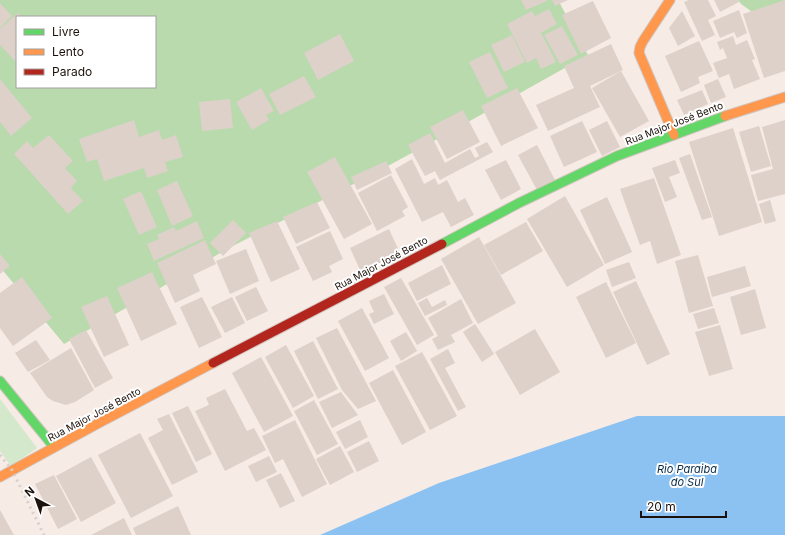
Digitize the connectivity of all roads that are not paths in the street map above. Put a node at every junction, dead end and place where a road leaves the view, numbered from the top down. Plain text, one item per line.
1 (670, 0) edge
2 (785, 97) edge
3 (674, 135) junction
4 (0, 381) edge
5 (54, 447) junction
6 (0, 477) edge

1 - 3 street
2 - 3 street, Rua Major José Bento
3 - 5 street, Rua Major José Bento
4 - 5 street
5 - 6 street, Rua Major José Bento

